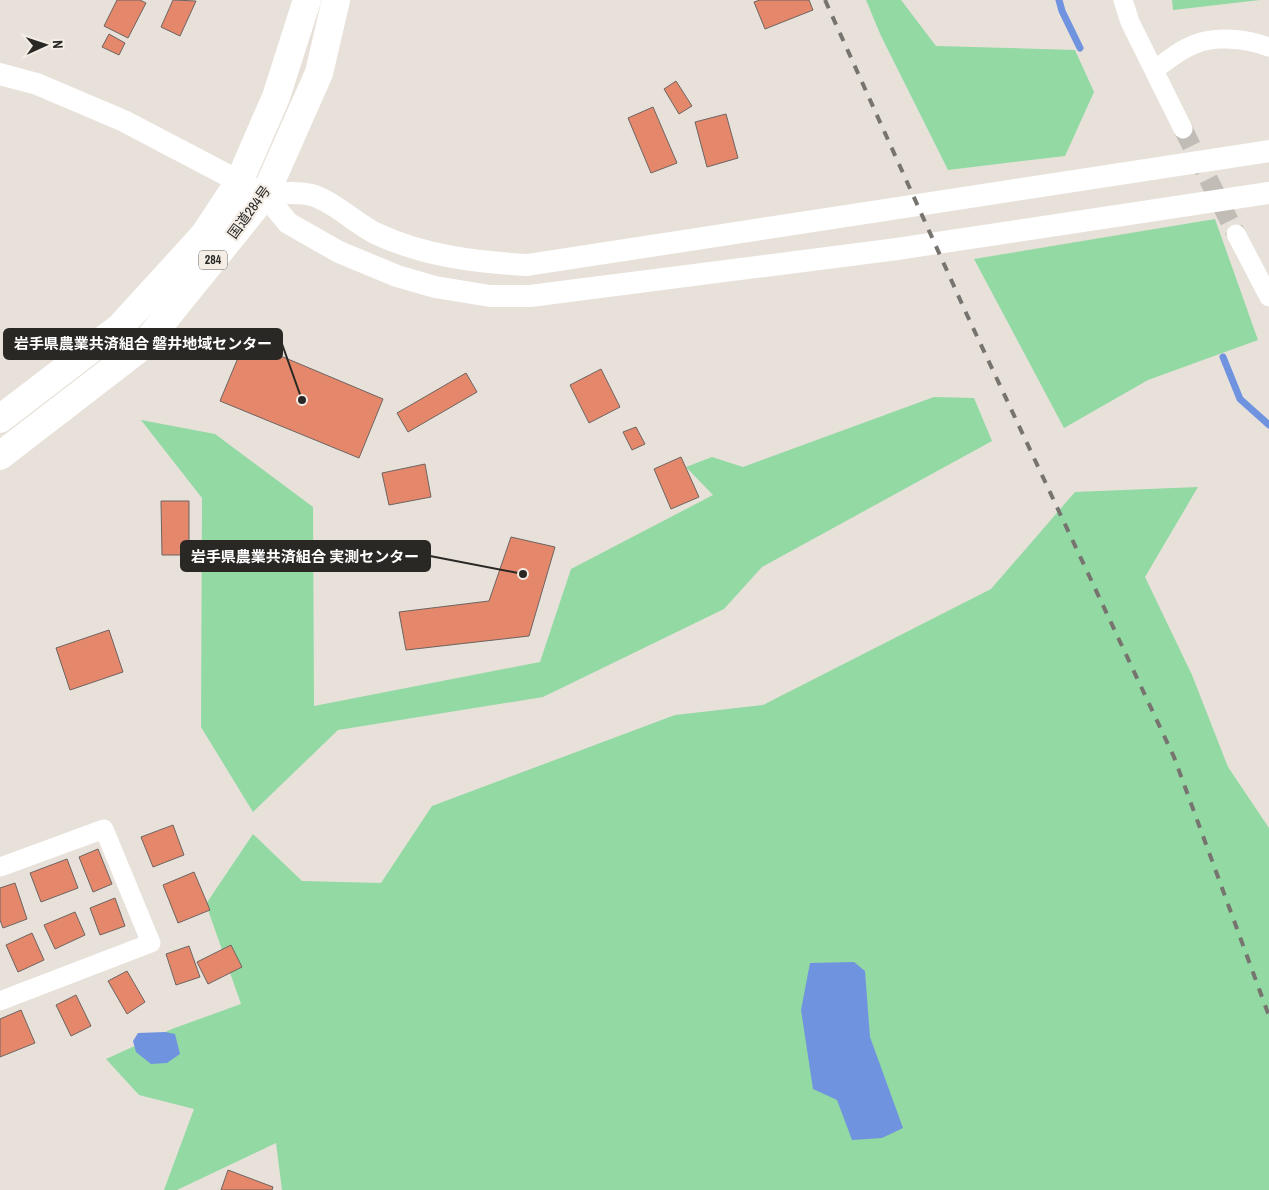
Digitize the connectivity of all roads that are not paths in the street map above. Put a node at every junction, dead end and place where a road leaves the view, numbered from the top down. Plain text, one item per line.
1 (307, 0) edge
2 (336, 0) edge
3 (1123, 0) edge
4 (1269, 47) edge
5 (1154, 70) junction
6 (0, 74) edge
7 (1183, 129) tunnel mouth
8 (1269, 152) edge
9 (239, 182) junction
10 (1269, 193) edge
11 (265, 195) junction
12 (1236, 234) tunnel mouth
13 (1269, 297) edge
14 (0, 420) edge
15 (0, 456) edge
16 (0, 867) edge
17 (0, 1001) edge

1 - 9 highway, 国道284号 / 284
2 - 11 highway, 国道284号 / 284
3 - 5 street
4 - 5 street
5 - 7 street
6 - 9 street
8 - 11 street
9 - 11 street
9 - 14 highway, 国道284号 / 284
10 - 11 street
11 - 15 highway, 国道284号 / 284
12 - 13 street
16 - 17 street

